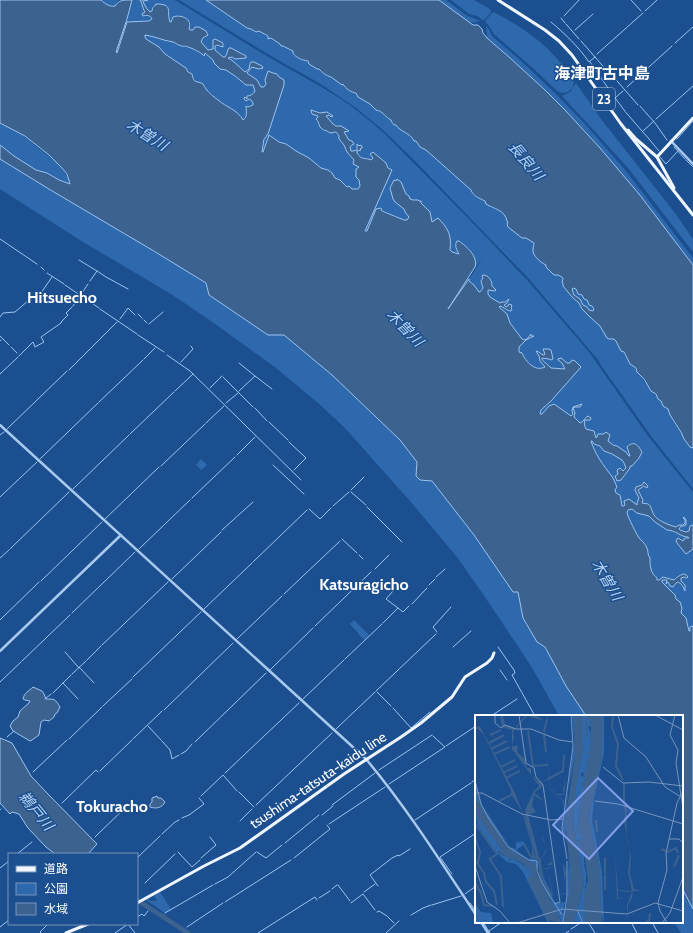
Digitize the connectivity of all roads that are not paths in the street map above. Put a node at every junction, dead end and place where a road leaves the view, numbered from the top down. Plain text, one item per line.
1 (498, 0) edge
2 (693, 118) edge
3 (621, 124) junction
4 (671, 141) junction
5 (657, 157) junction
6 (693, 164) edge
7 (681, 199) junction
8 (693, 215) edge
9 (0, 425) edge
10 (121, 535) junction
11 (0, 651) edge
12 (494, 653) dead end
13 (366, 759) junction
14 (138, 902) edge
15 (475, 914) edge
16 (482, 923) edge
17 (86, 925) edge
18 (66, 933) edge
19 (488, 933) edge

1 - 3 main road, 23
2 - 4 main road
3 - 5 main road
3 - 7 main road, 23
4 - 5 main road
4 - 6 street
5 - 7 main road
7 - 8 main road, 23
9 - 10 street
10 - 11 street
10 - 13 street
12 - 13 main road, tsushima-tatsuta-kaidu line
13 - 14 main road, tsushima-tatsuta-kaidu line
13 - 15 street
16 - 19 street
17 - 18 main road

